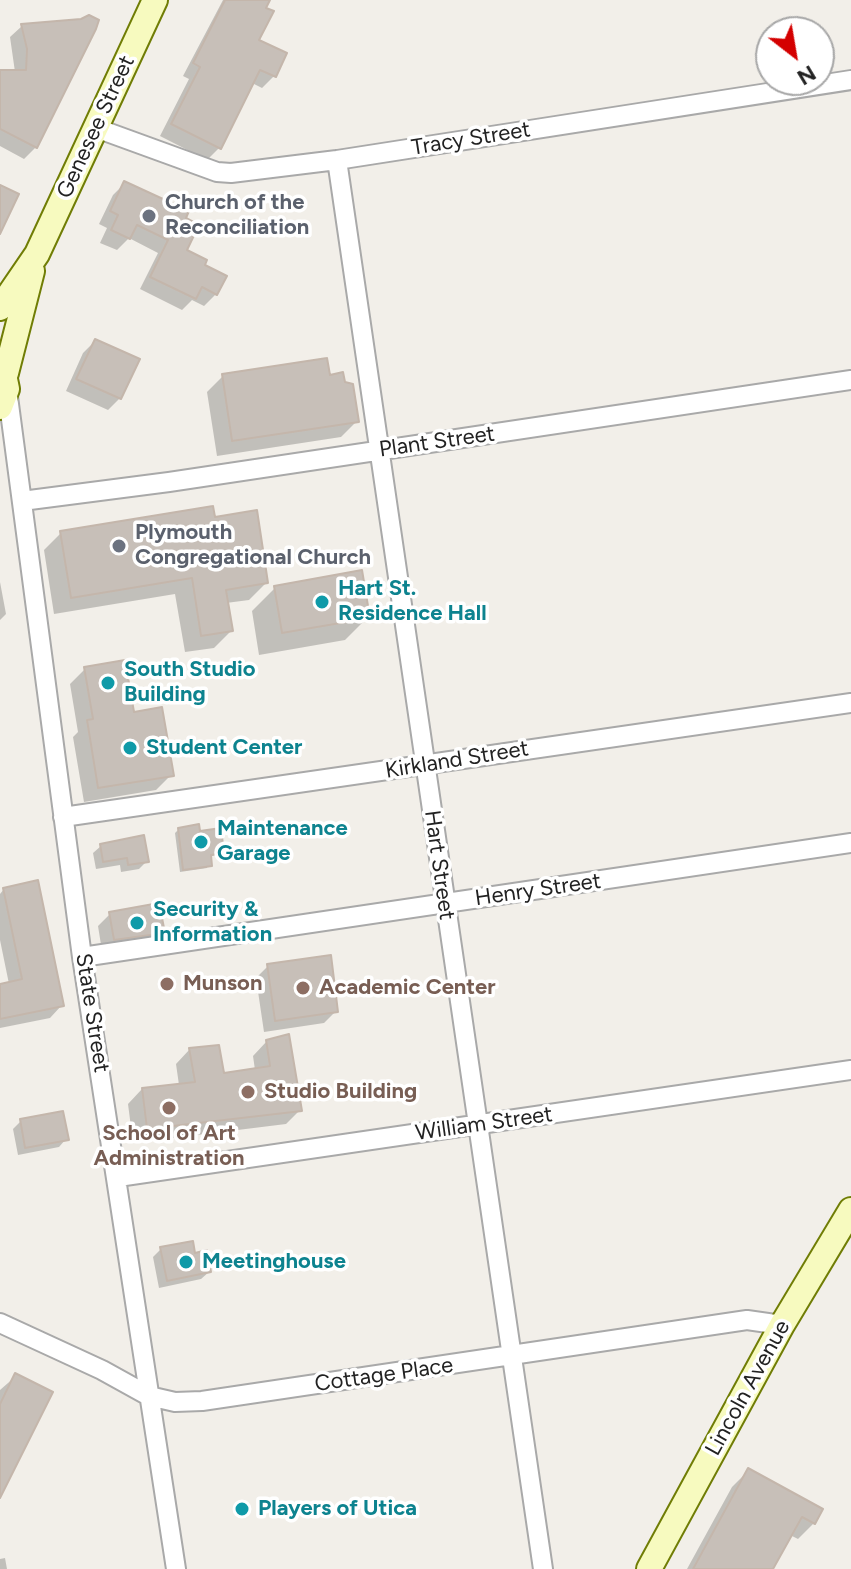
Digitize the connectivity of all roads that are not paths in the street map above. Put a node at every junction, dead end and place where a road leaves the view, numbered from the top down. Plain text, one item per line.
1 (150, 1) edge
2 (851, 80) edge
3 (96, 128) junction
4 (337, 160) junction
5 (37, 254) junction
6 (0, 308) edge
7 (851, 380) edge
8 (3, 382) edge
9 (0, 433) edge
10 (380, 449) junction
11 (17, 455) junction
12 (22, 501) junction
13 (851, 703) edge
14 (425, 765) junction
15 (63, 817) junction
16 (851, 843) edge
17 (445, 904) junction
18 (82, 957) junction
19 (851, 1070) edge
20 (479, 1125) junction
21 (118, 1177) junction
22 (851, 1210) edge
23 (0, 1323) edge
24 (782, 1325) junction
25 (511, 1356) junction
26 (149, 1396) junction
27 (176, 1569) edge
28 (543, 1569) edge
29 (649, 1569) edge

1 - 3 main road, Genesee Street
2 - 4 street, Tracy Street
3 - 4 street, Tracy Street
3 - 5 main road, Genesee Street
4 - 10 street, Hart Street
5 - 6 main road, Genesee Street
5 - 8 main road, Genesee Street
7 - 10 street, Plant Street
8 - 11 street, State Street
9 - 11 street
10 - 12 street, Plant Street
10 - 14 street, Hart Street
11 - 12 street, State Street
12 - 15 street, State Street
13 - 14 street, Kirkland Street
14 - 15 street, Kirkland Street
14 - 17 street, Hart Street
15 - 18 street, State Street
16 - 17 street, Henry Street
17 - 18 street, Henry Street
17 - 20 street, Hart Street
18 - 21 street, State Street
19 - 20 street, William Street
20 - 21 street, William Street
20 - 25 street, Hart Street
21 - 26 street, State Street
22 - 24 main road, Lincoln Avenue
23 - 26 street, Cottage Place
24 - 25 street, Cottage Place
24 - 29 main road, Lincoln Avenue
25 - 26 street, Cottage Place
25 - 28 street, Hart Street
26 - 27 street, State Street

